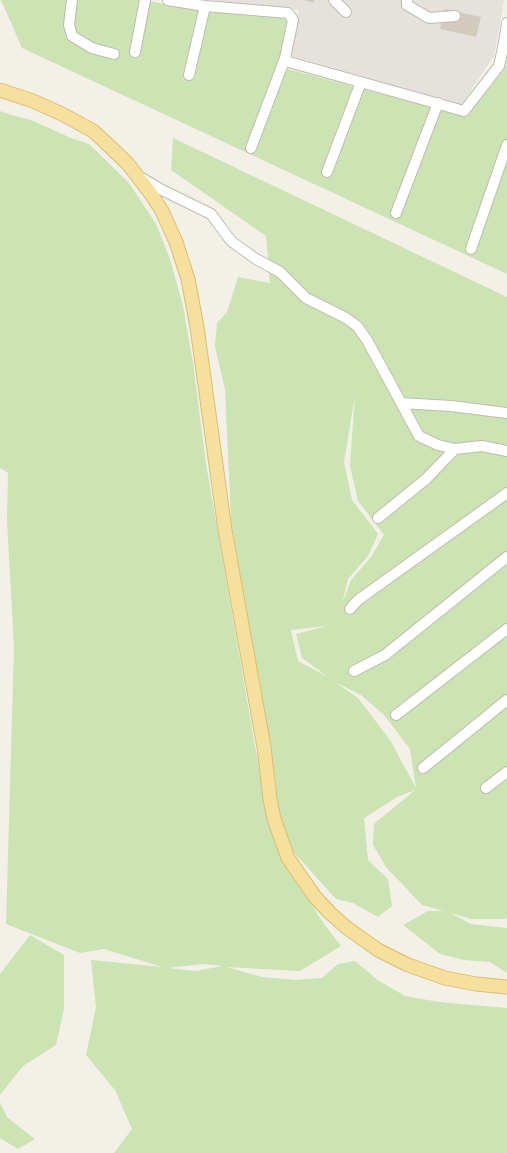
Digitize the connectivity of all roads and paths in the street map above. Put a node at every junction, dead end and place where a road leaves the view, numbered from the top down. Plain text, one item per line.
1 (72, 0) edge
2 (145, 0) edge
3 (168, 0) edge
4 (334, 0) edge
5 (407, 0) edge
6 (205, 6) junction
7 (346, 12) dead end
8 (454, 16) dead end
9 (507, 23) edge
10 (506, 46) edge
11 (135, 52) dead end
12 (114, 54) dead end
13 (285, 58) junction
14 (189, 75) dead end
15 (361, 82) junction
16 (0, 90) edge
17 (438, 103) junction
18 (507, 145) edge
19 (251, 148) dead end
20 (327, 172) dead end
21 (138, 176) junction
22 (396, 213) dead end
23 (471, 249) dead end
24 (401, 403) junction
25 (507, 413) edge
26 (455, 448) junction
27 (507, 451) edge
28 (507, 493) edge
29 (378, 518) dead end
30 (507, 557) edge
31 (350, 609) dead end
32 (507, 629) edge
33 (354, 671) dead end
34 (507, 700) edge
35 (396, 715) dead end
36 (423, 768) dead end
37 (507, 772) edge
38 (486, 788) dead end
39 (507, 987) edge

1 - 12 street
2 - 11 street
3 - 6 street
4 - 7 street
5 - 8 street
6 - 13 street
6 - 14 street
9 - 10 street
10 - 17 street
13 - 15 street
13 - 19 street
15 - 17 street
15 - 20 street
16 - 21 main road
17 - 22 street
18 - 23 street
21 - 24 street
21 - 39 main road
24 - 25 street
24 - 26 street
26 - 27 street
26 - 29 street
28 - 31 street
30 - 33 street
32 - 35 street
34 - 36 street
37 - 38 street

